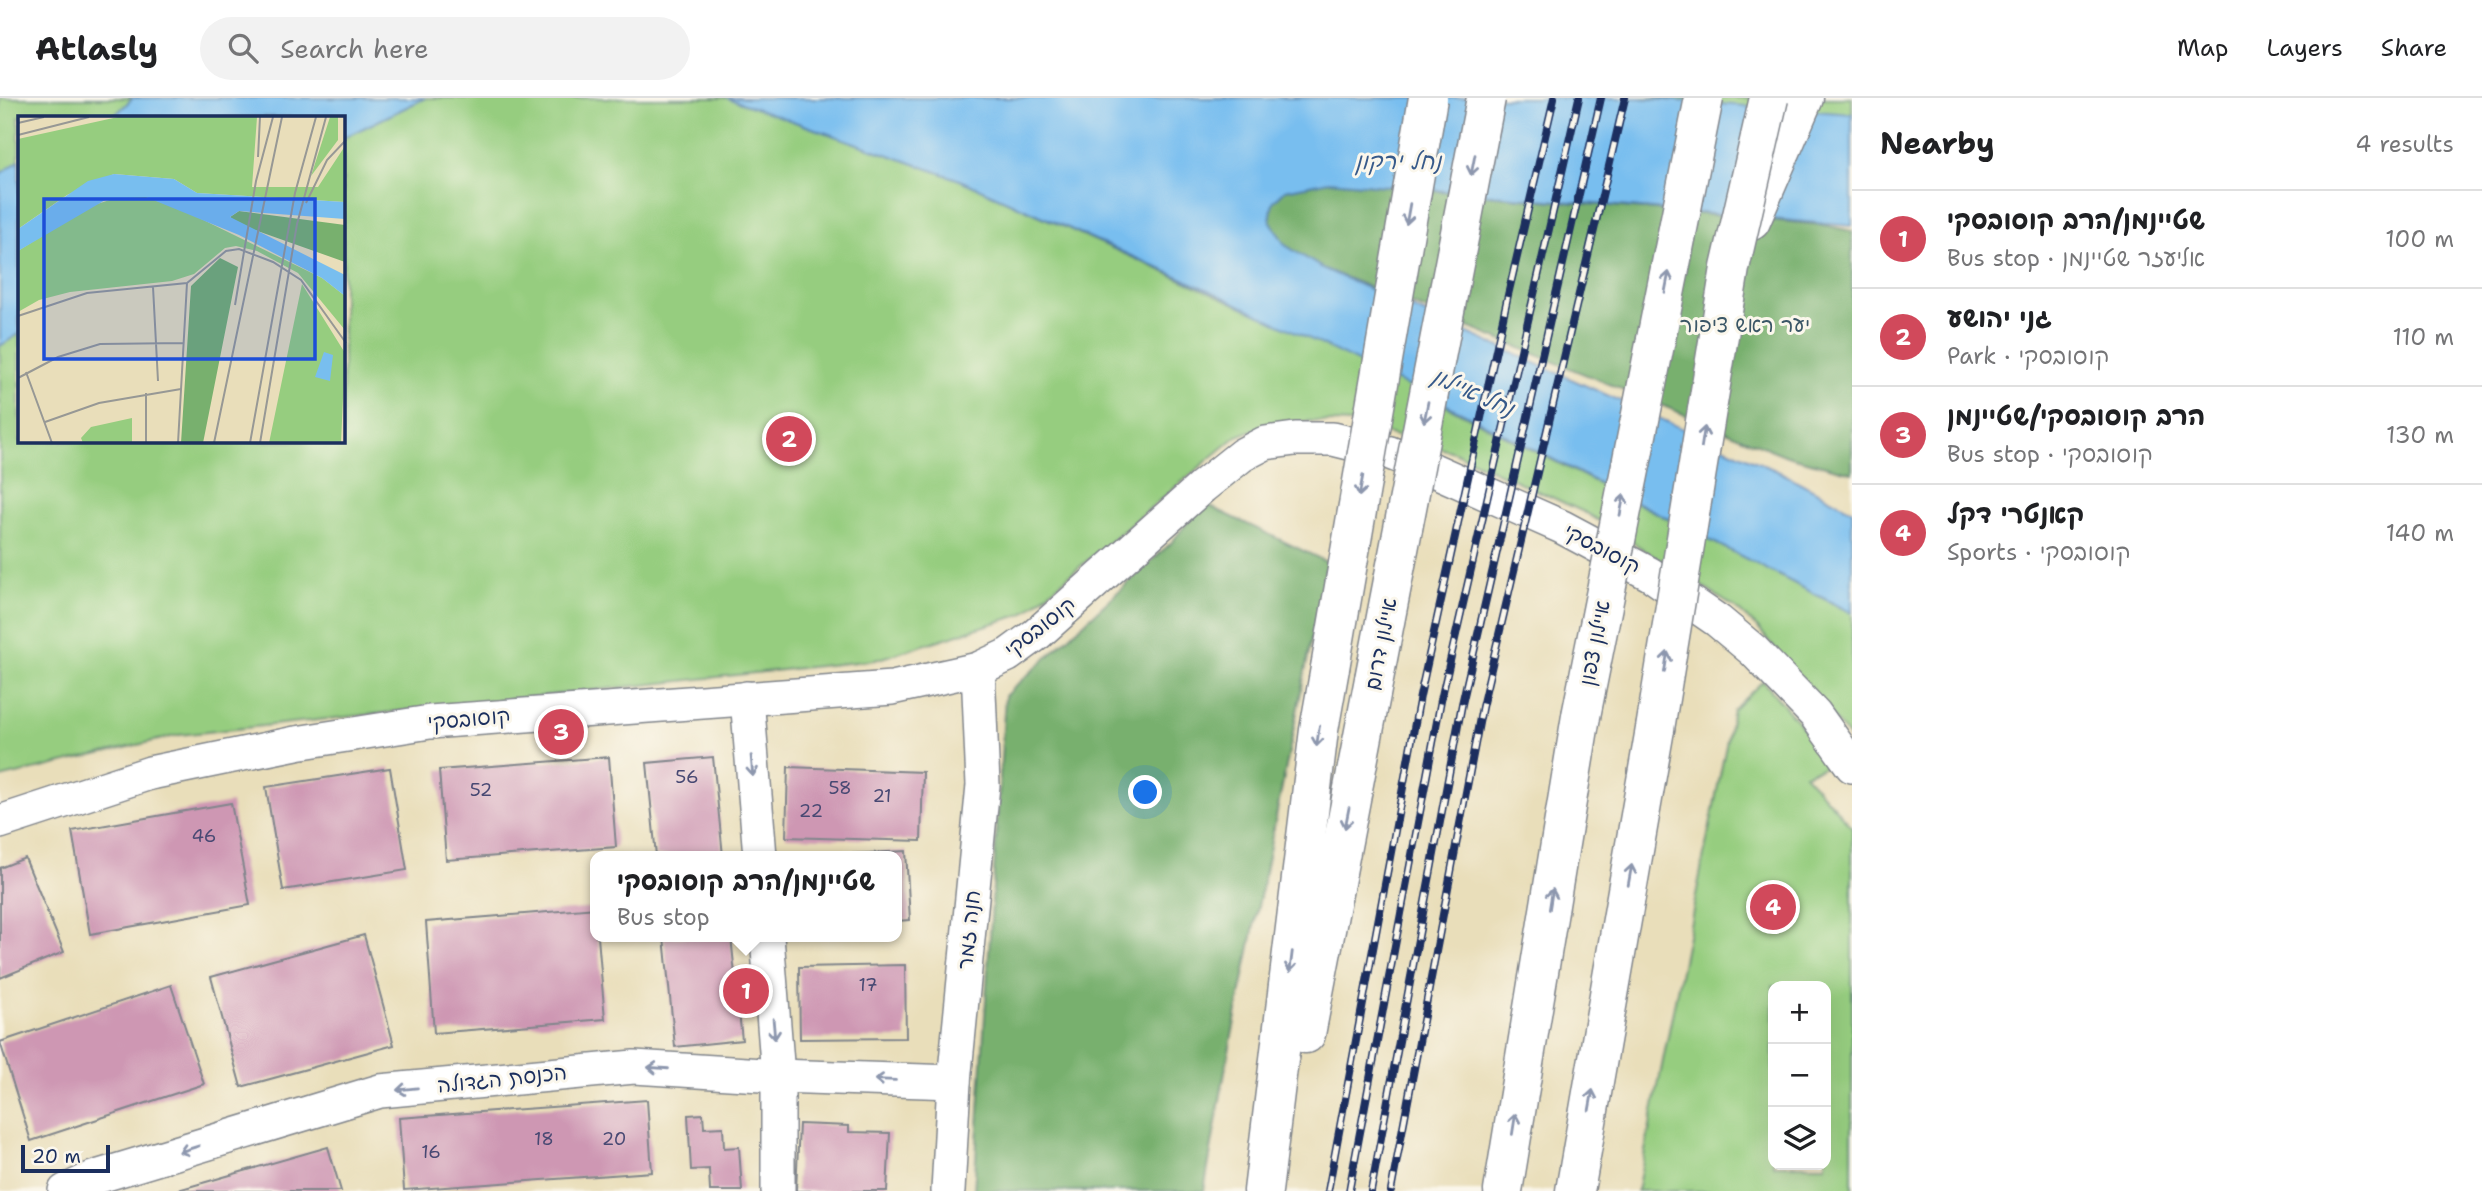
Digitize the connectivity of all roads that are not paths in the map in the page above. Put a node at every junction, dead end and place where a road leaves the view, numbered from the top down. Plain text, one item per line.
1 (1428, 98) edge
2 (1486, 98) edge
3 (1704, 98) edge
4 (1769, 98) edge
5 (1804, 98) edge
6 (1730, 268) junction
7 (978, 669) junction
8 (747, 698) junction
9 (1852, 766) edge
10 (0, 822) edge
11 (760, 851) edge
12 (766, 942) edge
13 (778, 1076) junction
14 (954, 1082) junction
15 (65, 1191) edge
16 (778, 1191) edge
17 (948, 1191) edge
18 (1263, 1191) edge
19 (1276, 1191) edge
20 (1503, 1191) edge
21 (1575, 1191) edge

1 -> 18 highway, bridge
2 -> 19 highway, איילון דרום, bridge
20 -> 3 highway, איילון צפון, bridge
4 - 6 highway, bridge
5 - 6 highway, bridge
21 -> 6 highway, bridge
7 - 8 street, קוסובסקי
7 - 9 street, קוסובסקי
7 - 14 street, חנה זמר
8 - 10 street, קוסובסקי
8 -> 11 street
12 -> 13 street
14 -> 13 street, הכנסת הגדולה
13 -> 15 street, הכנסת הגדולה
13 - 16 street
14 - 17 street, חנה זמר

